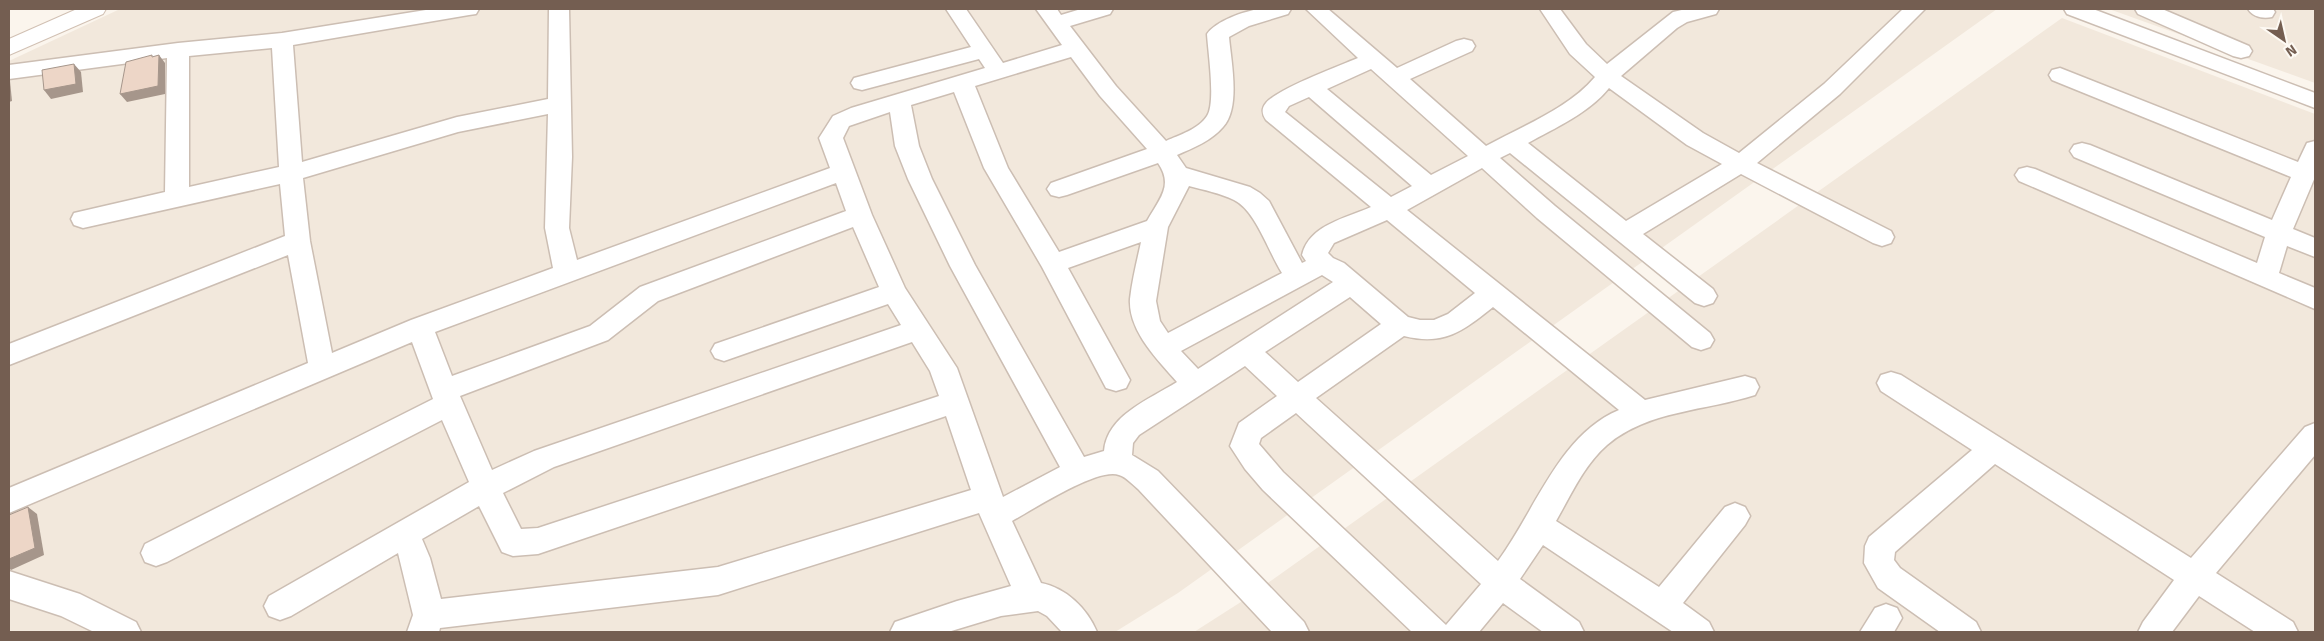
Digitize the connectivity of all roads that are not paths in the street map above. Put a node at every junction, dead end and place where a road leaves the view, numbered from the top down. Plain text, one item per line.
1 (95, 9) edge
2 (469, 9) edge
3 (559, 9) edge
4 (956, 9) edge
5 (1103, 9) edge
6 (1281, 9) edge
7 (1316, 9) edge
8 (1550, 9) edge
9 (1709, 9) edge
10 (1915, 9) edge
11 (2074, 9) edge
12 (2146, 9) edge
13 (1051, 16) edge
14 (282, 40) junction
15 (1464, 46) dead end
16 (9, 48) edge
17 (1074, 48) junction
18 (178, 50) junction
19 (983, 51) junction
20 (2242, 51) dead end
21 (1374, 59) junction
22 (998, 70) junction
23 (9, 72) edge
24 (2060, 75) dead end
25 (1607, 76) junction
26 (1394, 78) junction
27 (962, 82) junction
28 (862, 84) dead end
29 (1311, 87) junction
30 (900, 100) junction
31 (2315, 101) edge
32 (559, 104) junction
33 (1511, 142) junction
34 (2315, 149) edge
35 (2082, 151) dead end
36 (1162, 152) junction
37 (1482, 156) junction
38 (1740, 163) junction
39 (843, 172) junction
40 (291, 173) junction
41 (1178, 174) junction
42 (2027, 174) dead end
43 (2306, 174) junction
44 (1428, 186) junction
45 (1059, 189) dead end
46 (177, 198) junction
47 (1389, 209) junction
48 (860, 214) junction
49 (83, 219) dead end
50 (1156, 227) junction
51 (1625, 233) junction
52 (2279, 233) junction
53 (1882, 237) dead end
54 (298, 241) junction
55 (2315, 248) edge
56 (1053, 264) junction
57 (1324, 265) junction
58 (567, 274) junction
59 (1297, 276) junction
60 (2264, 276) junction
61 (1350, 284) junction
62 (894, 292) junction
63 (1493, 293) junction
64 (1704, 296) dead end
65 (2315, 298) edge
66 (1400, 325) junction
67 (420, 327) junction
68 (919, 329) junction
69 (1701, 340) dead end
70 (1163, 348) junction
71 (724, 351) dead end
72 (1246, 351) junction
73 (9, 355) edge
74 (322, 368) junction
75 (1116, 380) dead end
76 (1891, 383) dead end
77 (1196, 384) junction
78 (1745, 387) dead end
79 (1297, 396) junction
80 (446, 397) junction
81 (956, 400) junction
82 (1640, 412) junction
83 (2315, 435) edge
84 (1993, 449) junction
85 (1117, 461) junction
86 (1077, 472) junction
87 (486, 487) junction
88 (9, 500) edge
89 (992, 506) junction
90 (1735, 516) dead end
91 (1538, 526) junction
92 (404, 533) junction
93 (156, 553) dead end
94 (2195, 576) junction
95 (1501, 583) junction
96 (13, 590) edge
97 (1030, 596) junction
98 (280, 606) dead end
99 (1662, 606) junction
100 (426, 624) edge
101 (125, 632) edge
102 (906, 632) edge
103 (1081, 632) edge
104 (1294, 632) edge
105 (1434, 632) edge
106 (1459, 632) edge
107 (1568, 632) edge
108 (1698, 632) edge
109 (1965, 632) edge
110 (2154, 632) edge
111 (2282, 632) edge

1 - 16 main road
2 - 14 street
3 - 32 street
4 - 19 street
5 - 13 street
6 - 36 street
7 - 21 street
8 - 25 street
9 - 25 street
10 - 38 street
11 - 31 street
12 - 20 street
13 - 17 street
14 - 18 street
14 - 40 street
15 - 26 street
17 - 22 street
17 - 36 street
18 - 23 street
18 - 46 street
19 - 22 street
19 - 28 street
21 - 26 street
21 - 29 street
22 - 27 street
24 - 43 street
25 - 33 street
25 - 38 street
26 - 37 street
27 - 30 street
27 - 56 street
29 - 44 street
29 - 47 street
30 - 39 street
30 - 86 street
32 - 40 street
32 - 58 street
33 - 37 street
33 - 51 street
34 - 43 street
35 - 52 street
36 - 41 street
36 - 45 street
37 - 44 street
37 - 69 street
38 - 51 street
38 - 53 street
39 - 48 street
39 - 58 street
40 - 46 street
40 - 54 street
41 - 50 street
41 - 59 street
42 - 60 street
43 - 52 street
44 - 47 street
46 - 49 street
47 - 57 street
47 - 63 street
48 - 62 street
48 - 80 street
50 - 56 street
50 - 70 street
51 - 64 street
52 - 55 street
52 - 60 street
54 - 73 street
54 - 74 street
56 - 75 street
57 - 59 street
57 - 61 street
58 - 67 street
59 - 70 street
60 - 65 street
61 - 66 street
61 - 72 street
62 - 68 street
62 - 71 street
63 - 66 street
63 - 82 street
66 - 79 street
67 - 74 street
67 - 80 street
68 - 81 street
68 - 87 street
70 - 77 street
72 - 77 street
72 - 79 street
74 - 88 street
76 - 84 street
77 - 85 street
78 - 82 street
79 - 95 street
79 - 105 street
80 - 87 street
80 - 93 street
81 - 87 street
81 - 89 street
82 - 91 street
83 - 94 street
84 - 94 street
84 - 109 street
85 - 86 street
85 - 104 street
86 - 89 street
87 - 92 street
89 - 97 street
89 - 100 street
90 - 99 street
91 - 95 street
91 - 99 street
92 - 98 street
92 - 100 street
94 - 110 street
94 - 111 street
95 - 106 street
95 - 107 street
96 - 101 street
97 - 102 street
97 - 103 street
99 - 108 street

